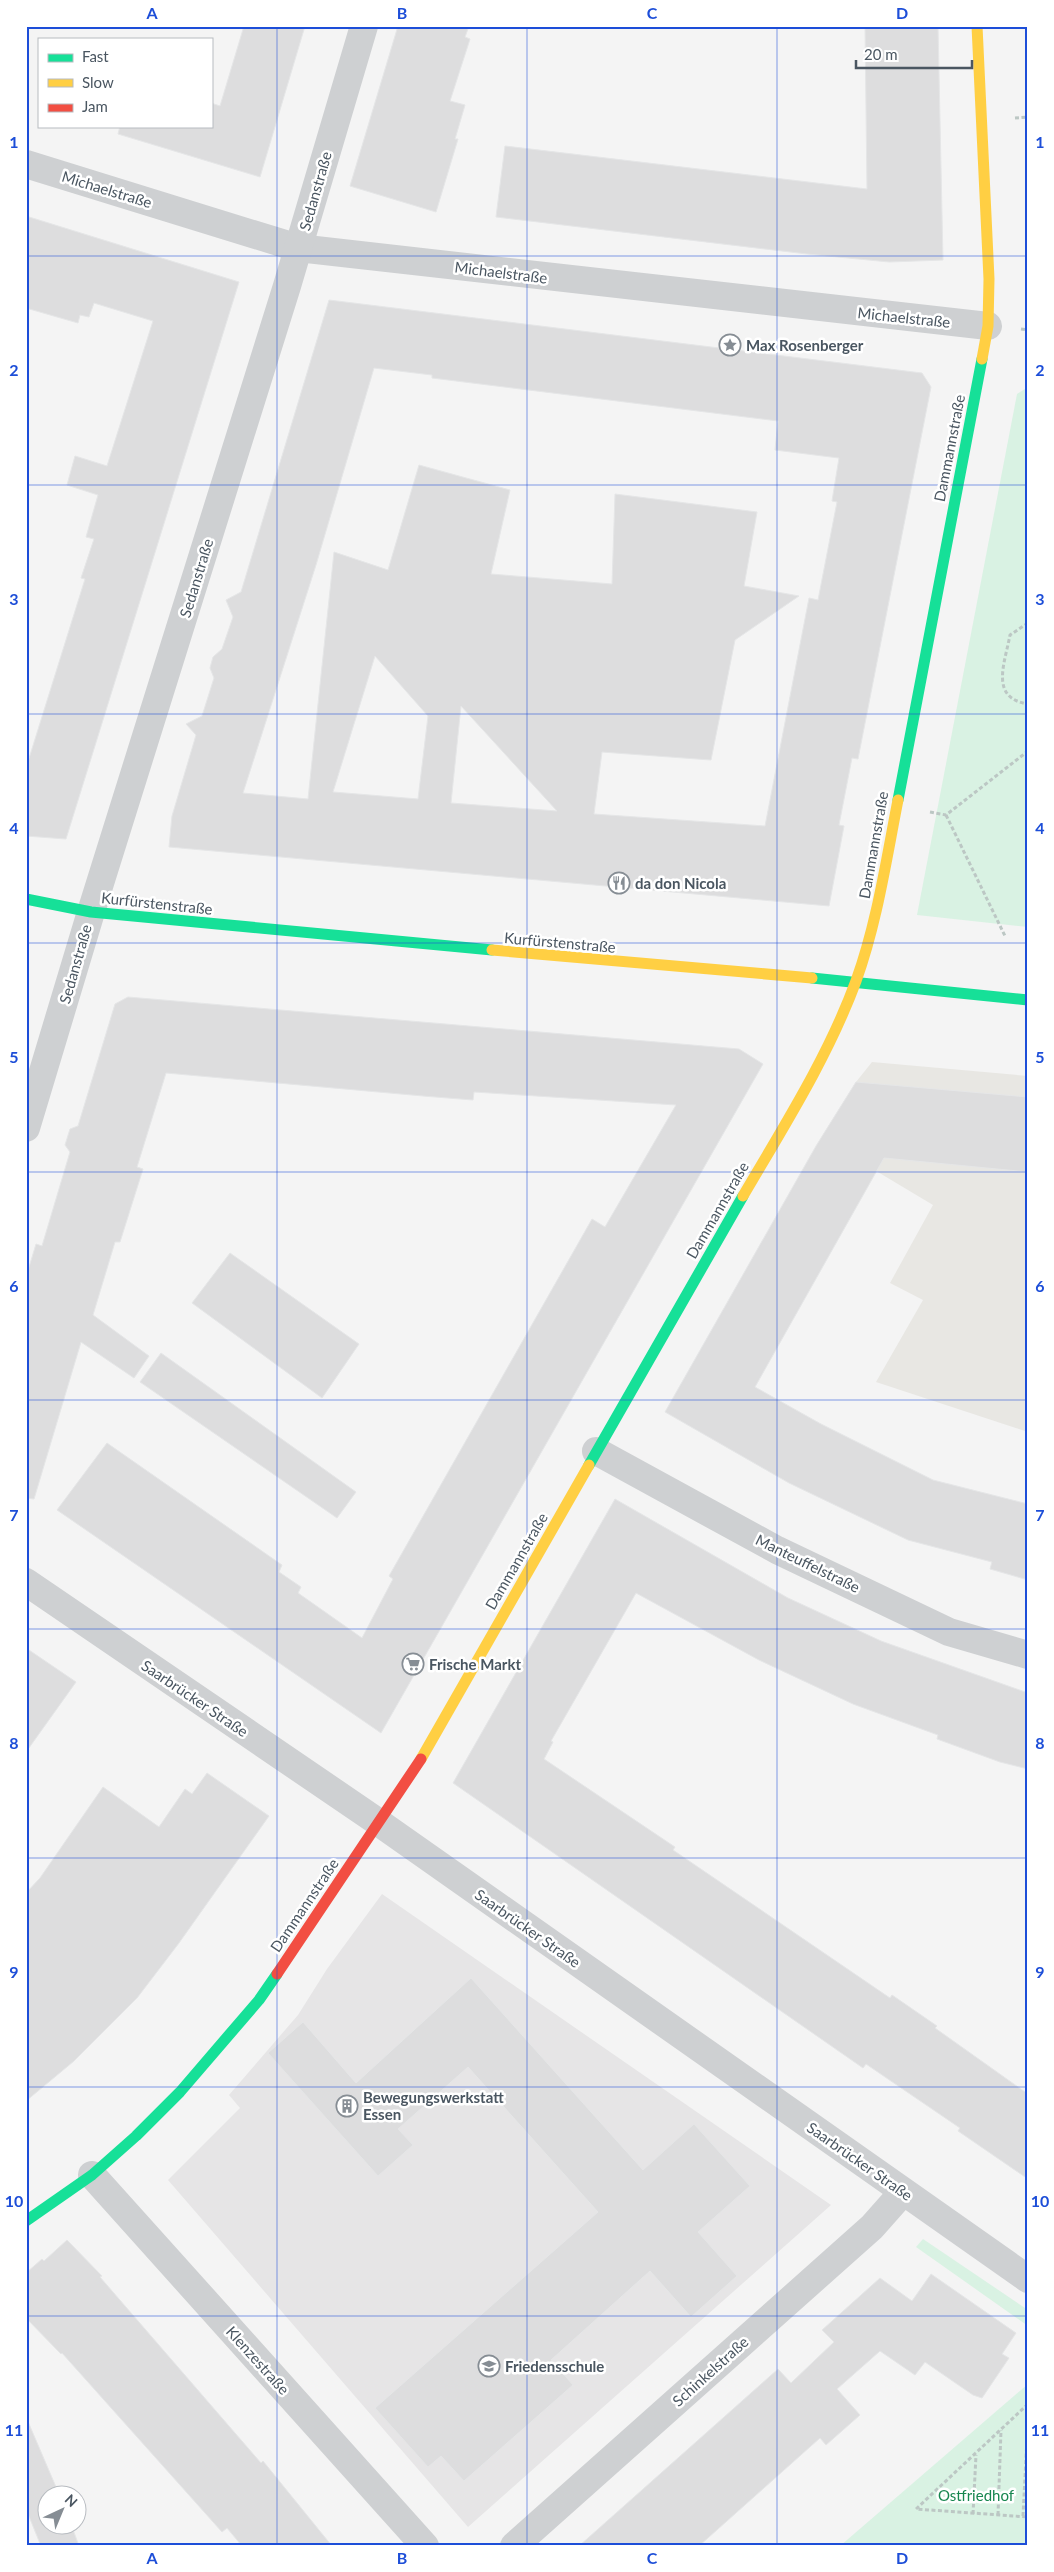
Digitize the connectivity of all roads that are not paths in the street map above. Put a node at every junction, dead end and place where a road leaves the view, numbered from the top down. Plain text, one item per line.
1 (364, 26) edge
2 (977, 26) edge
3 (26, 164) edge
4 (298, 248) junction
5 (988, 326) junction
6 (26, 899) edge
7 (91, 912) junction
8 (36, 914) dead end
9 (856, 980) junction
10 (1028, 1000) edge
11 (26, 1128) edge
12 (596, 1451) junction
13 (26, 1582) edge
14 (1028, 1655) edge
15 (378, 1822) junction
16 (92, 2175) junction
17 (903, 2192) junction
18 (26, 2220) edge
19 (1028, 2279) edge
20 (425, 2546) edge
21 (514, 2546) edge

1 - 4 street, Sedanstraße
2 - 5 street, Dammannstraße
3 - 4 street, Michaelstraße
4 - 5 street, Michaelstraße
4 - 7 street, Sedanstraße
5 - 9 street, Dammannstraße
6 - 7 street, Kurfürstenstraße
7 - 8 street, Kurfürstenstraße
7 - 9 street, Kurfürstenstraße
7 - 11 street, Sedanstraße
9 - 10 street, Kurfürstenstraße
9 - 12 street, Dammannstraße
12 - 14 street, Manteuffelstraße
12 - 15 street, Dammannstraße
13 - 15 street, Saarbrücker Straße
15 - 16 street, Dammannstraße
15 - 17 street, Saarbrücker Straße
16 - 18 street, Dammannstraße
16 - 20 street, Klenzestraße
17 - 19 street, Saarbrücker Straße
17 - 21 street, Schinkelstraße

